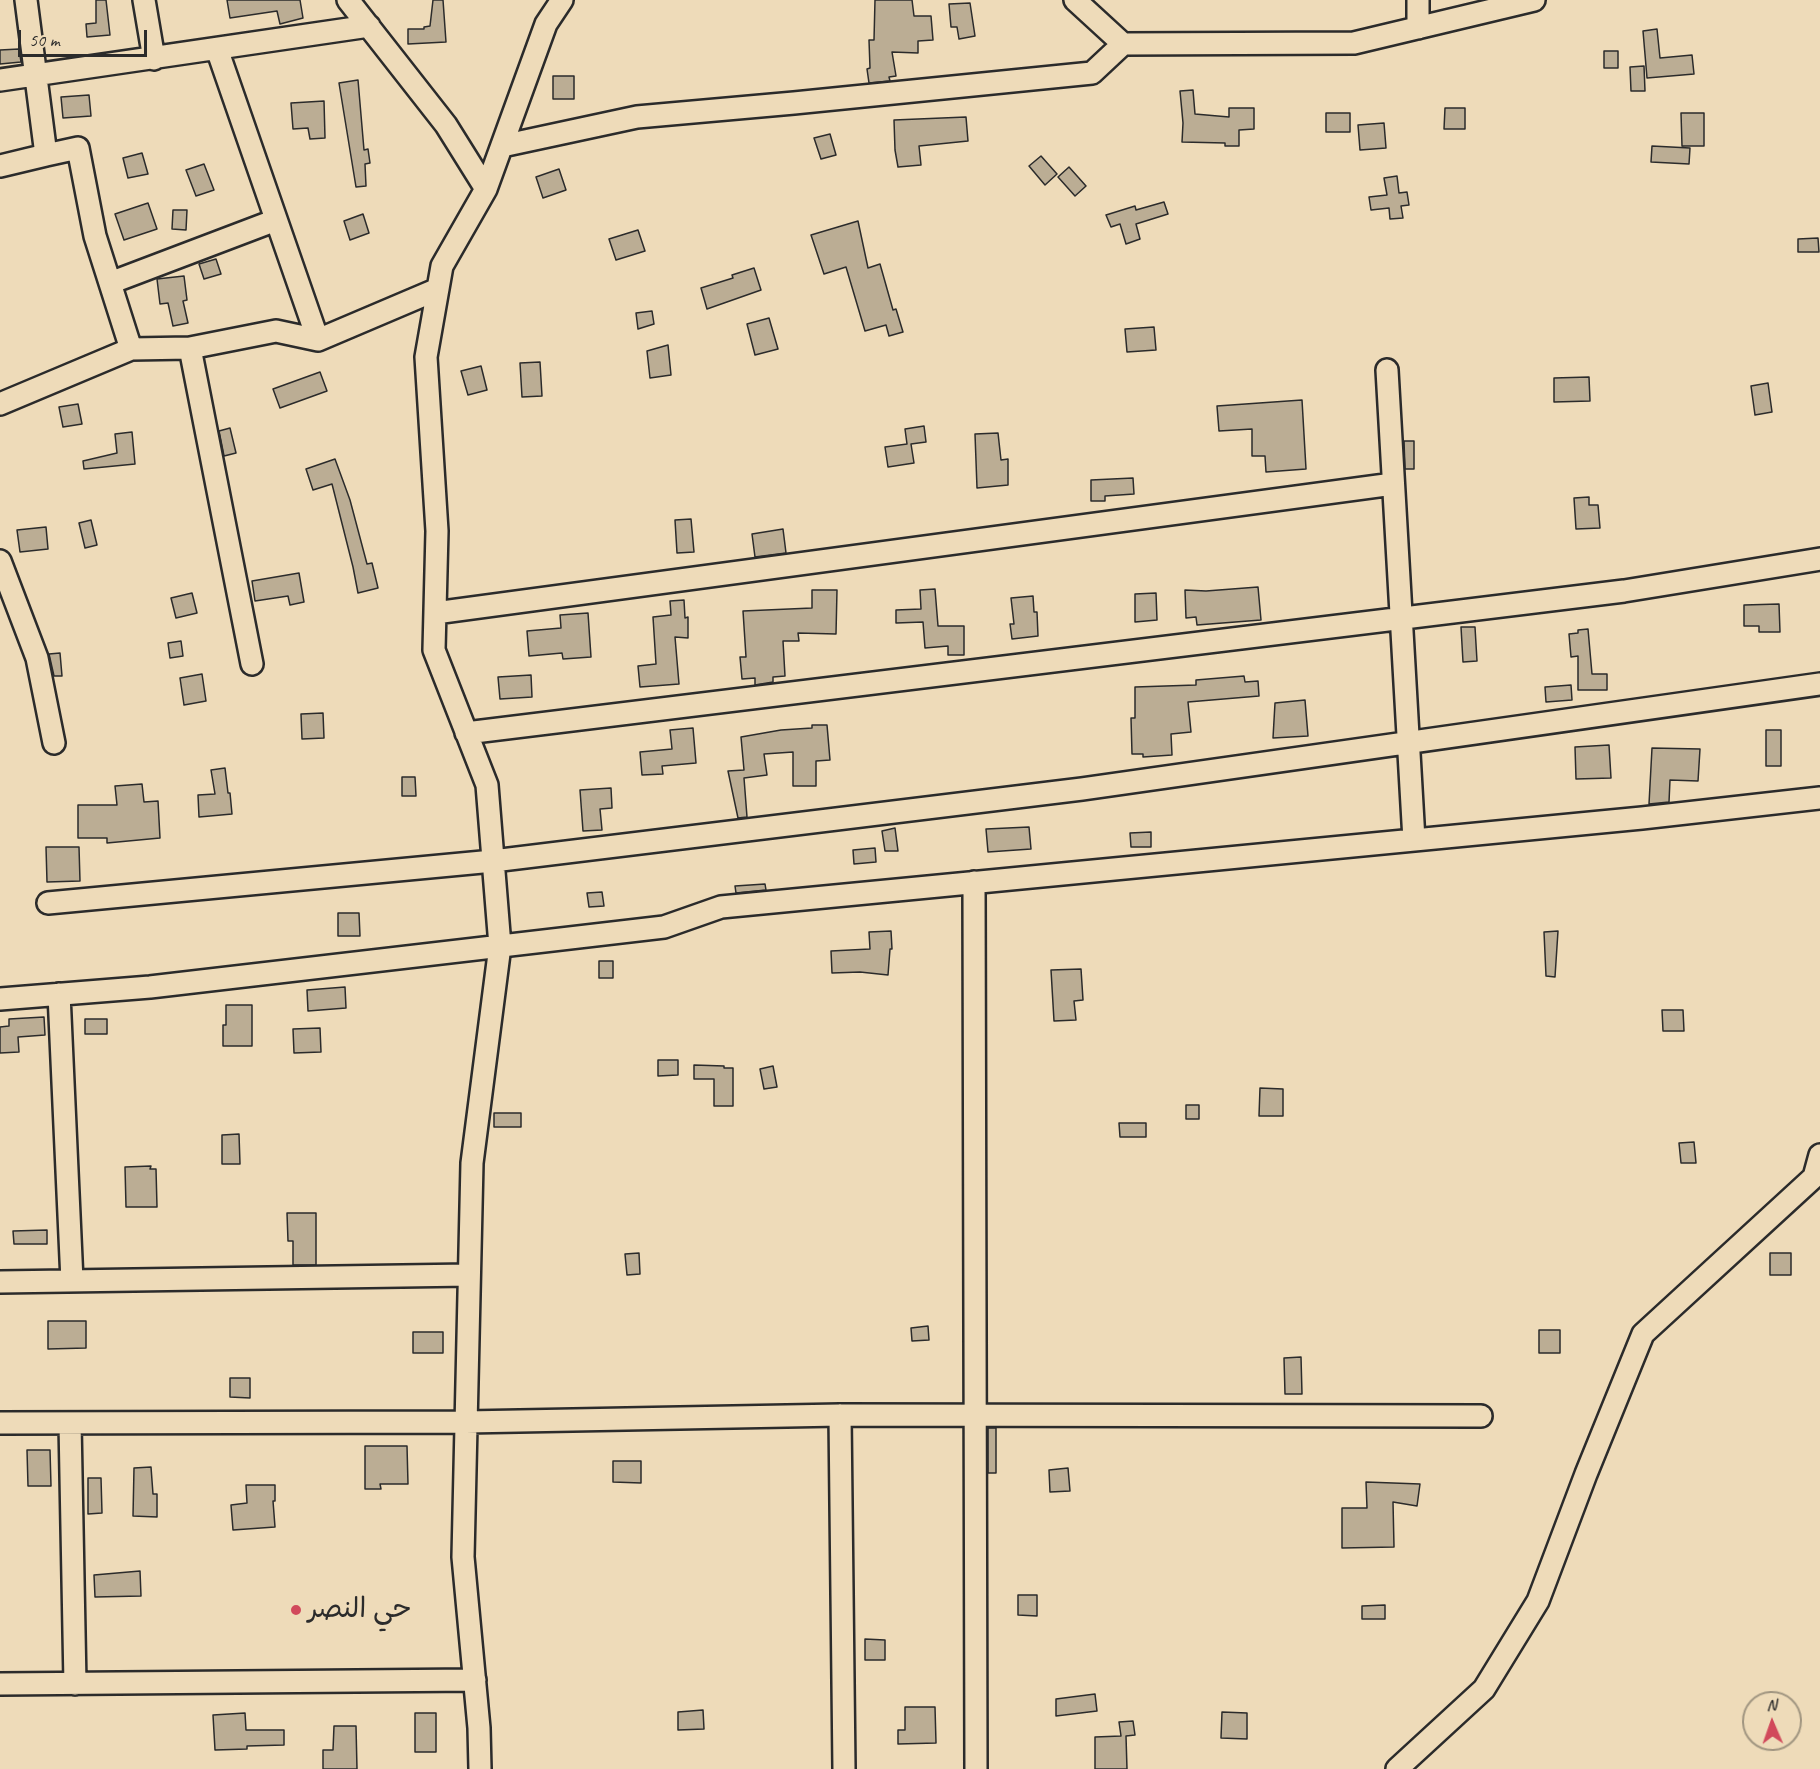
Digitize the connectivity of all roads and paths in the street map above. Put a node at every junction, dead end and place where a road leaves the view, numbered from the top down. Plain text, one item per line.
1 (26, 0) edge
2 (144, 0) edge
3 (348, 0) edge
4 (562, 0) edge
5 (1075, 0) edge
6 (1418, 0) edge
7 (1534, 0) edge
8 (369, 26) junction
9 (1418, 28) junction
10 (1123, 44) junction
11 (217, 49) junction
12 (154, 59) junction
13 (35, 75) junction
14 (0, 80) edge
15 (502, 146) junction
16 (46, 155) junction
17 (0, 166) edge
18 (486, 189) junction
19 (276, 219) junction
20 (110, 283) junction
21 (438, 289) junction
22 (318, 340) junction
23 (190, 348) junction
24 (131, 349) junction
25 (1387, 370) dead end
26 (0, 404) edge
27 (1393, 484) junction
28 (1820, 560) edge
29 (0, 561) edge
30 (435, 613) junction
31 (1401, 619) junction
32 (252, 664) dead end
33 (1820, 684) edge
34 (466, 733) junction
35 (1408, 742) junction
36 (54, 743) dead end
37 (1820, 798) edge
38 (1414, 840) junction
39 (493, 861) junction
40 (974, 882) junction
41 (48, 903) dead end
42 (500, 946) junction
43 (59, 994) junction
44 (0, 999) edge
45 (1820, 1155) edge
46 (469, 1275) junction
47 (72, 1281) junction
48 (0, 1282) edge
49 (840, 1415) junction
50 (975, 1415) junction
51 (1481, 1416) dead end
52 (466, 1422) junction
53 (0, 1423) edge
54 (70, 1423) junction
55 (475, 1680) junction
56 (0, 1684) edge
57 (75, 1684) junction
58 (480, 1769) edge
59 (844, 1769) edge
60 (976, 1769) edge
61 (1397, 1769) edge

1 - 13 street
2 - 12 street
3 - 8 street
4 - 15 street
5 - 10 street
6 - 9 street
7 - 9 street
8 - 11 street
8 - 18 street
9 - 10 street
10 - 15 street
11 - 12 street
11 - 19 street
12 - 13 street
13 - 14 street
13 - 16 street
15 - 18 street
16 - 17 street
16 - 20 street
18 - 21 street
19 - 20 street
19 - 22 street
20 - 24 street
21 - 22 street
21 - 30 street
22 - 23 street
23 - 24 street
23 - 32 street
24 - 26 street
25 - 27 street
27 - 30 street
27 - 31 street
28 - 31 street
29 - 36 street
30 - 34 street
31 - 34 street
31 - 35 street
33 - 35 street
34 - 39 street
35 - 38 street
35 - 39 street
37 - 38 street
38 - 40 street
39 - 41 street
39 - 42 street
40 - 42 street
40 - 50 street
42 - 43 street
42 - 46 street
43 - 44 street
43 - 47 street
45 - 61 street
46 - 47 street
46 - 52 street
47 - 48 street
49 - 50 street
49 - 52 street
49 - 59 street
50 - 51 street
50 - 60 street
52 - 54 street
52 - 55 street
53 - 54 street
54 - 57 street
55 - 57 street
55 - 58 street
56 - 57 street

